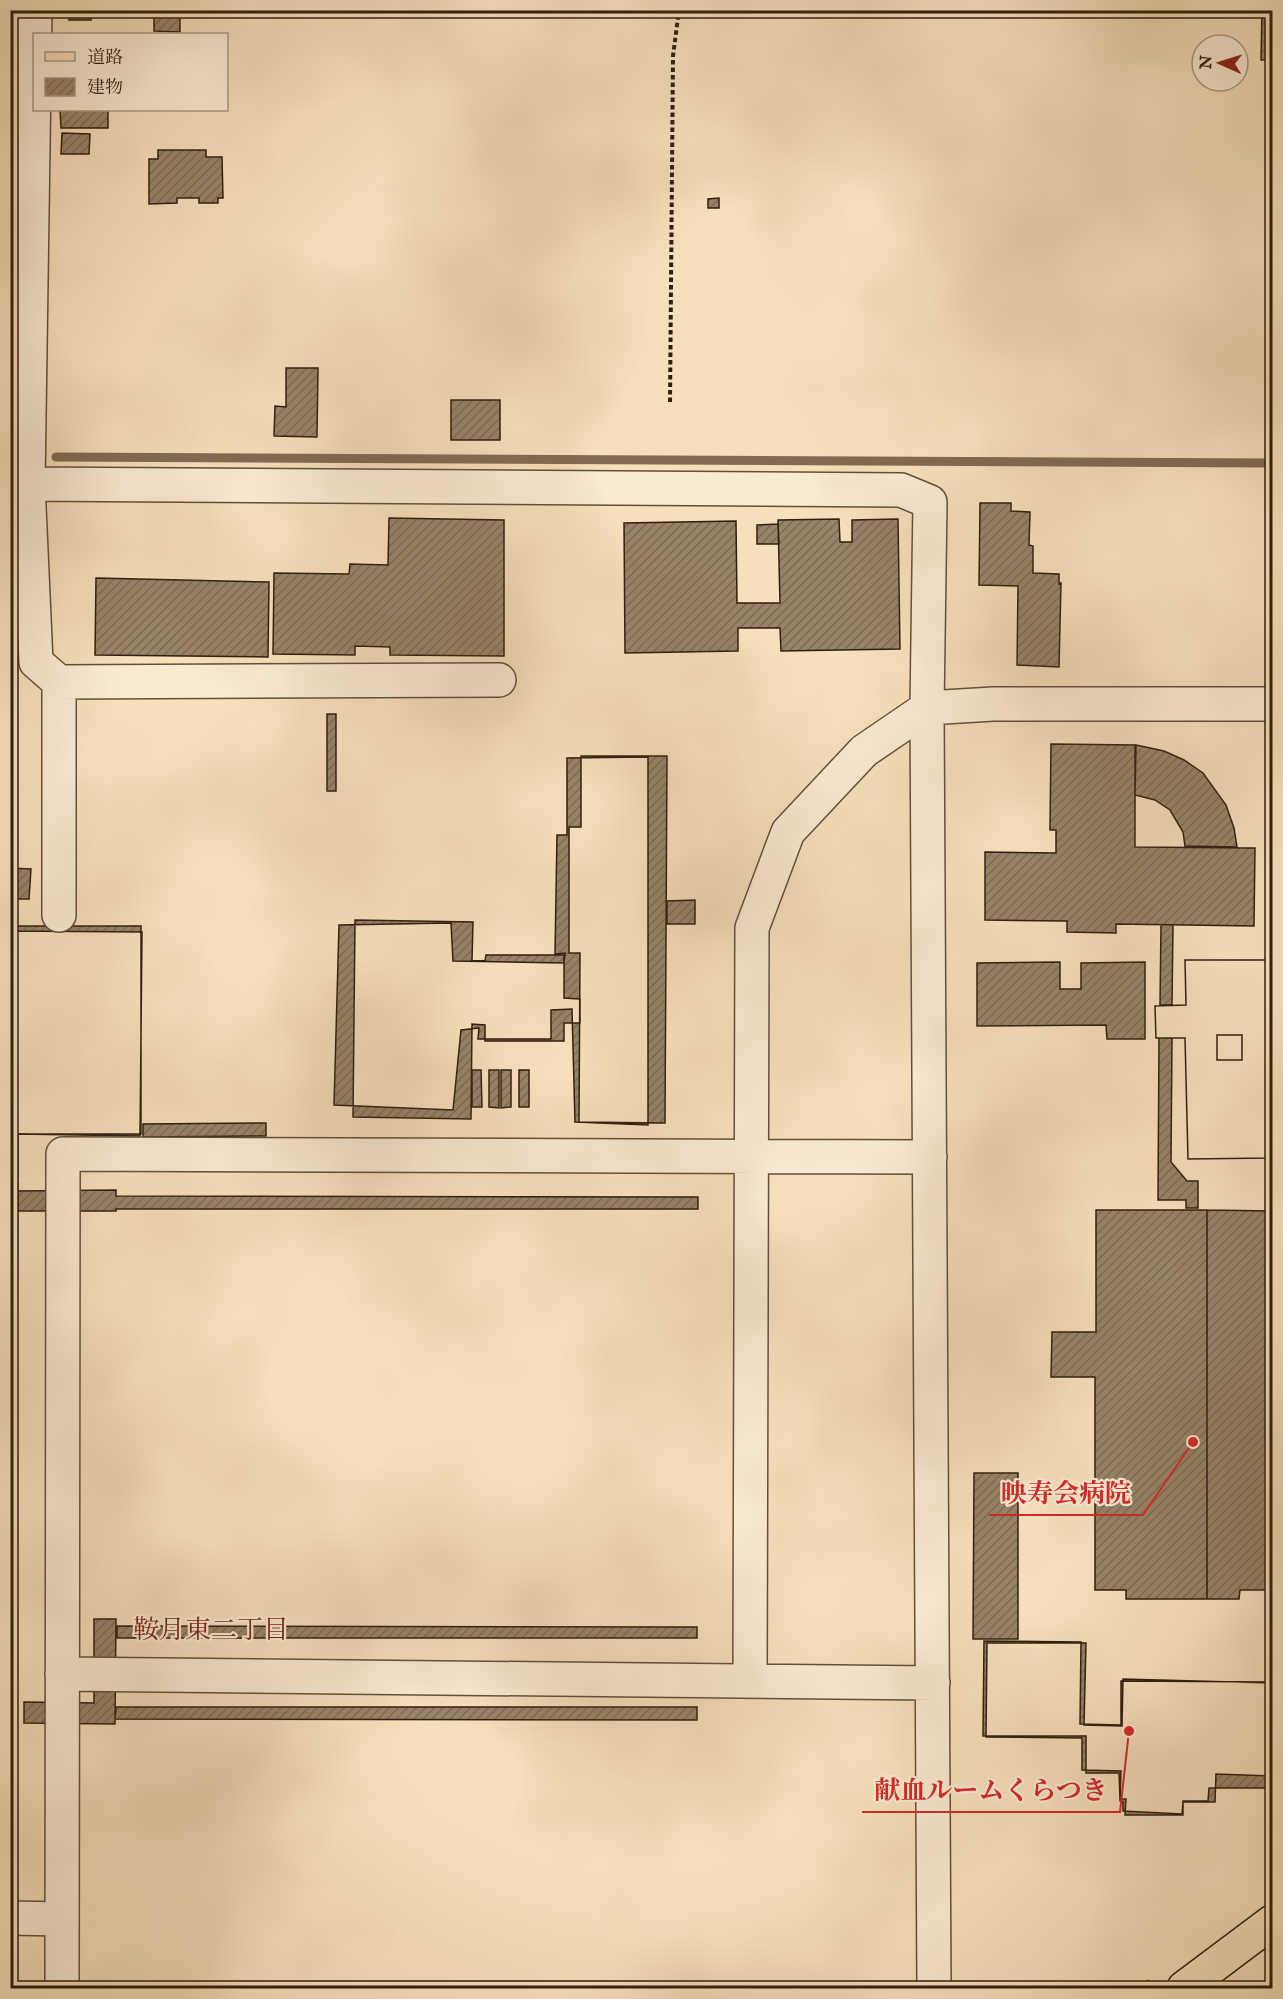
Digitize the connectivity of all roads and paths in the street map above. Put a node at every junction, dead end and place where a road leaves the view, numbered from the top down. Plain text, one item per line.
1 (35, 10) edge
2 (679, 10) edge
3 (34, 33) edge
4 (33, 69) edge
5 (670, 402) dead end
6 (19, 484) edge
7 (498, 680) dead end
8 (59, 682) junction
9 (927, 708) junction
10 (1268, 712) edge
11 (59, 915) dead end
12 (751, 1156) junction
13 (930, 1157) junction
14 (62, 1674) junction
15 (750, 1681) junction
16 (933, 1683) junction
17 (10, 1918) edge
18 (62, 1919) junction
19 (1272, 1922) edge
20 (1150, 1981) dead end
21 (62, 1989) edge
22 (934, 1989) edge
23 (1140, 1989) edge
24 (1184, 1989) edge

1 - 3 street
2 - 5 path
4 - 6 street
6 - 8 street
6 - 9 street
7 - 8 street
8 - 11 street
9 - 10 street
9 - 12 street
9 - 13 street
12 - 13 street
12 - 14 street
12 - 15 street
13 - 16 street
14 - 15 street
14 - 18 street
15 - 16 street
16 - 22 street
17 - 18 street
18 - 21 street
19 - 24 main road
20 - 23 path

